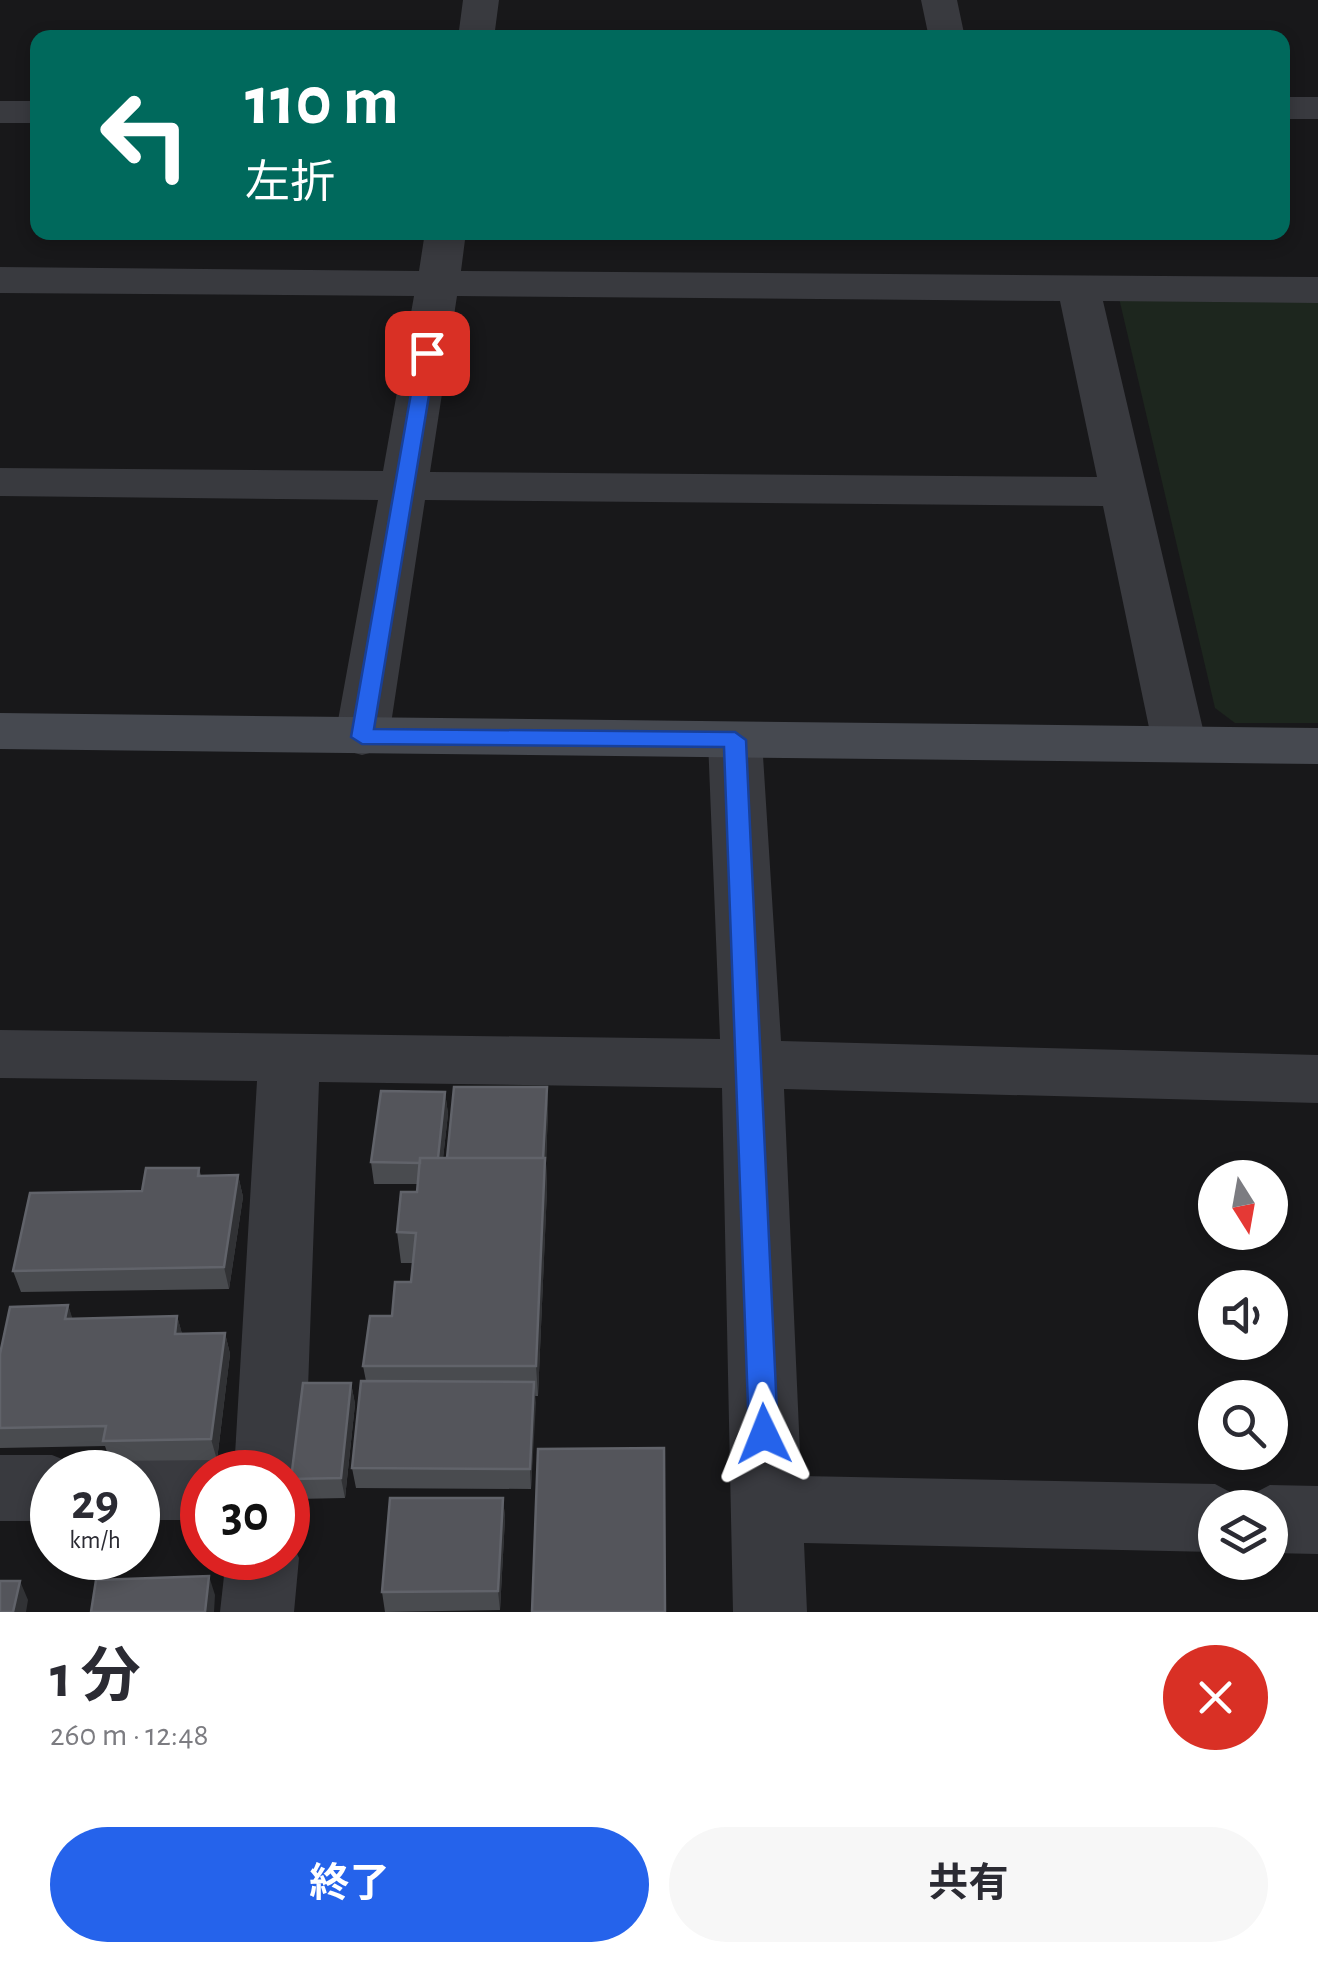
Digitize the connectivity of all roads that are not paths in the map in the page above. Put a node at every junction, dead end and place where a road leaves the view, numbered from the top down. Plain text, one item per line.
1 (482, 0) edge
2 (939, 0) edge
3 (477, 30) edge
4 (945, 30) edge
5 (1290, 108) edge
6 (1318, 108) edge
7 (0, 112) edge
8 (30, 112) edge
9 (445, 240) edge
10 (0, 280) edge
11 (438, 286) junction
12 (1079, 289) junction
13 (1318, 290) edge
14 (0, 482) edge
15 (406, 488) junction
16 (1123, 492) junction
17 (0, 730) edge
18 (362, 737) junction
19 (735, 740) junction
20 (1179, 742) junction
21 (1318, 746) edge
22 (0, 1054) edge
23 (289, 1056) junction
24 (752, 1064) junction
25 (1318, 1078) edge
26 (271, 1450) edge
27 (0, 1488) edge
28 (30, 1488) edge
29 (766, 1509) junction
30 (1198, 1518) edge
31 (1288, 1519) edge
32 (1318, 1520) edge
33 (260, 1580) edge
34 (257, 1612) edge
35 (770, 1612) edge

1 - 3 street
2 - 4 street
5 - 6 street
7 - 8 street
9 - 11 street
10 - 11 street
11 - 12 street
11 - 15 street
12 - 13 street
12 - 16 street
14 - 15 street
15 - 16 street
15 - 18 street
16 - 20 street
17 - 18 street
18 - 19 street
19 - 20 street
19 - 24 street
20 - 21 street
22 - 23 street
23 - 24 street
23 - 26 street
24 - 25 street
24 - 29 street
27 - 28 street
29 - 30 street
29 - 35 street
31 - 32 street
33 - 34 street

